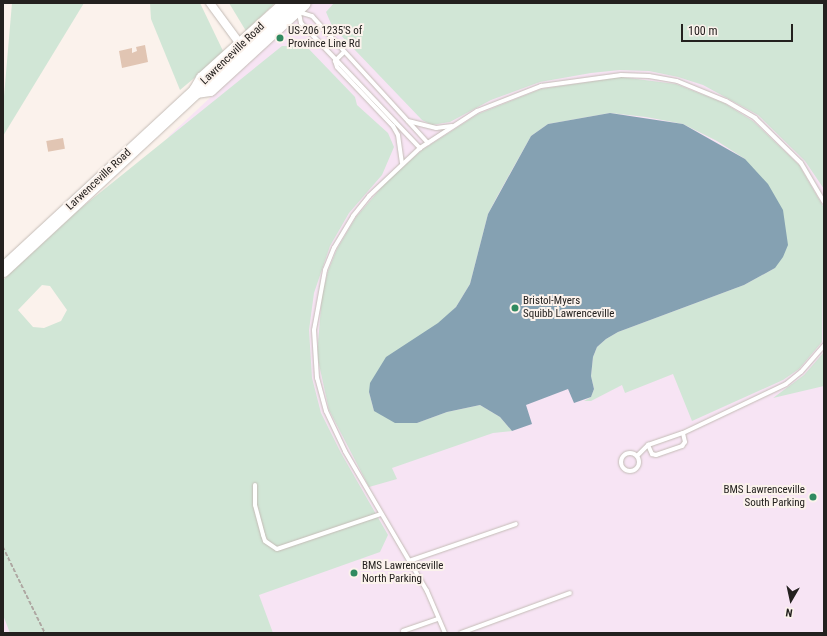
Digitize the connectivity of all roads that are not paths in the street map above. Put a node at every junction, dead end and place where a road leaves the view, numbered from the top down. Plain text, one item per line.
1 (210, 3) edge
2 (295, 6) edge
3 (245, 49) junction
4 (344, 52) junction
5 (335, 61) junction
6 (196, 91) joint
7 (390, 101) junction
8 (382, 108) junction
9 (408, 121) junction
10 (452, 126) junction
11 (428, 143) junction
12 (420, 148) junction
13 (402, 163) junction
14 (824, 202) edge
15 (3, 270) edge
16 (824, 346) edge
17 (683, 432) junction
18 (648, 445) junction
19 (637, 456) junction
20 (255, 485) dead end
21 (381, 514) junction
22 (516, 524) dead end
23 (408, 561) junction
24 (570, 593) dead end
25 (438, 619) junction
26 (403, 631) dead end
27 (444, 633) edge
28 (461, 633) edge

1 - 3 street
2 - 3 highway, Lawrenceville Road
2 - 4 lane
2 - 5 lane
3 - 6 highway, Lawrenceville Road
4 - 5 lane
4 - 7 lane
5 - 8 lane
5 - 13 lane
6 - 15 highway, Larwenceville Road
7 - 8 lane
7 - 9 lane
8 - 12 lane
9 - 10 lane
9 - 11 lane
10 - 11 lane
10 - 14 lane
11 - 12 lane
12 - 13 lane
13 - 21 lane
16 - 17 lane
17 - 18 lane
17 - 18 lane
18 - 19 lane
19 - 19 lane
20 - 21 lane
21 - 23 lane
22 - 23 lane
23 - 25 lane
24 - 28 lane
25 - 26 lane
25 - 27 lane

